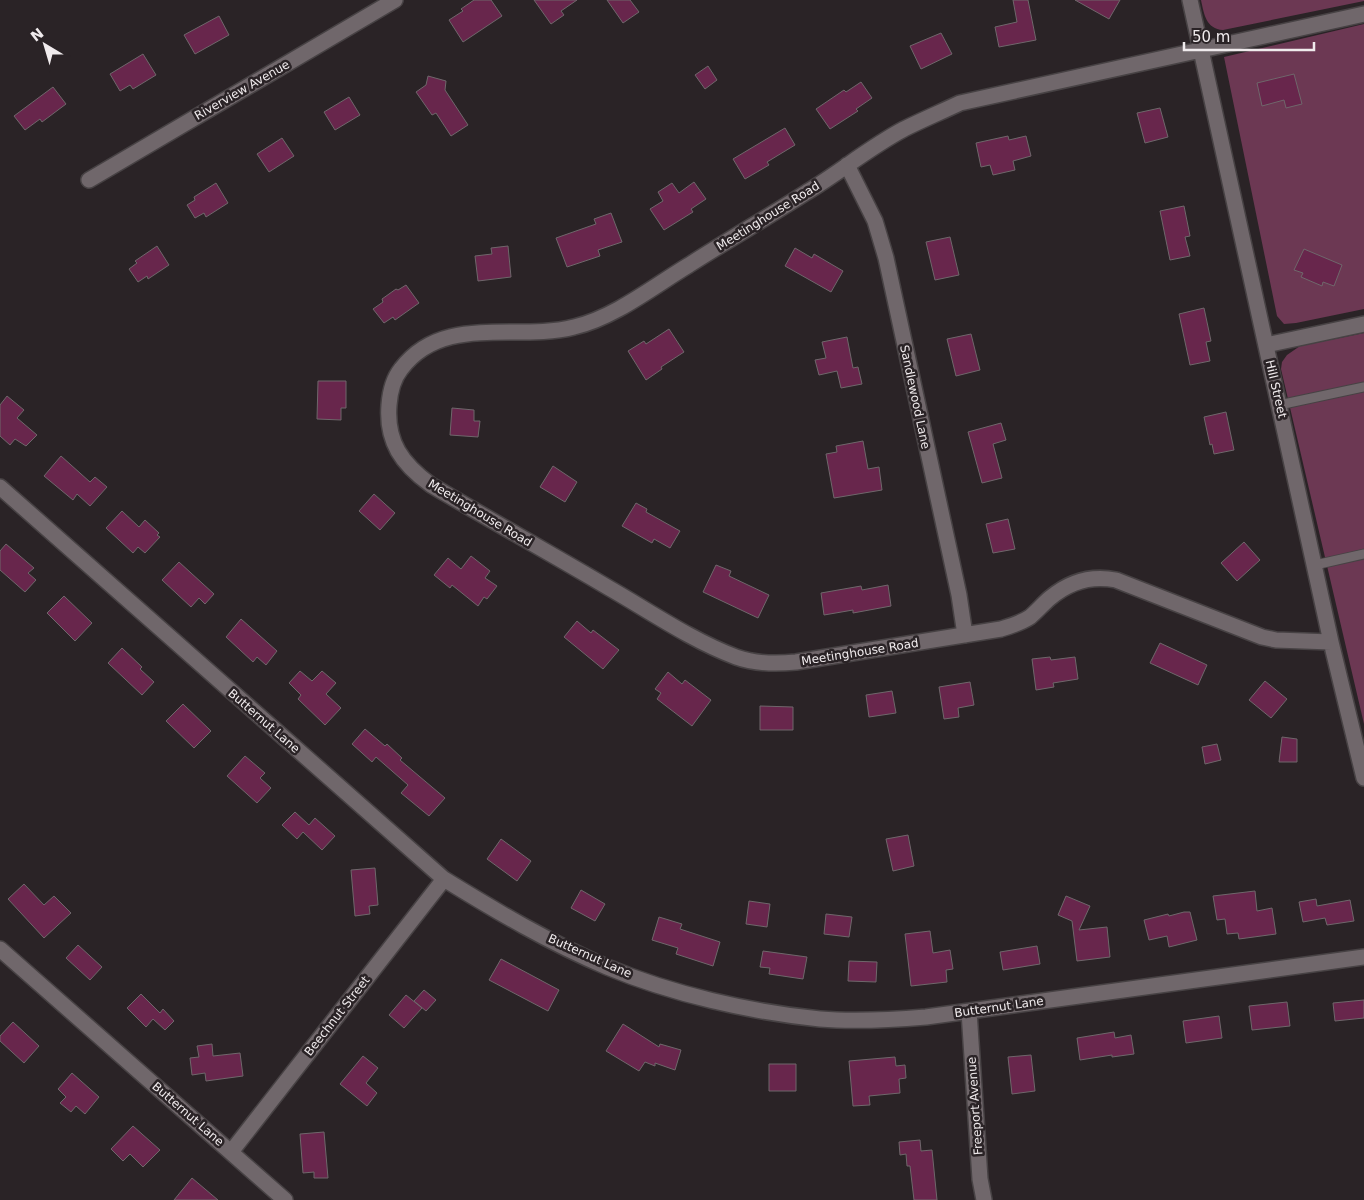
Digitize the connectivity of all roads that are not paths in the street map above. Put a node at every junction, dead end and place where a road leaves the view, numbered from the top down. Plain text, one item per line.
1 (395, 0) edge
2 (1190, 0) edge
3 (1364, 14) edge
4 (1201, 51) junction
5 (847, 165) junction
6 (89, 180) dead end
7 (1364, 324) edge
8 (1266, 345) junction
9 (1364, 387) edge
10 (1279, 405) junction
11 (0, 487) edge
12 (1364, 554) edge
13 (1314, 565) junction
14 (965, 635) junction
15 (1332, 642) junction
16 (1364, 778) edge
17 (444, 879) junction
18 (0, 949) edge
19 (1364, 957) edge
20 (969, 1011) junction
21 (231, 1152) junction
22 (285, 1200) edge
23 (984, 1200) edge

1 - 6 street, Riverview Avenue
2 - 4 street, Hill Street
3 - 4 street, Meetinghouse Road
4 - 5 street, Meetinghouse Road
4 - 8 street, Hill Street
5 - 14 street, Sandlewood Lane
5 - 14 street, Meetinghouse Road
7 - 8 street
8 - 10 street, Hill Street
9 - 10 lane
10 - 13 street, Hill Street
11 - 17 street, Butternut Lane
12 - 13 lane
13 - 15 street, Hill Street
14 - 15 street, Meetinghouse Road
15 - 16 street, Hill Street
17 - 20 street, Butternut Lane
17 - 21 street, Beechnut Street
18 - 21 street, Butternut Lane
19 - 20 street, Butternut Lane
20 - 23 street, Freeport Avenue
21 - 22 street, Butternut Lane

